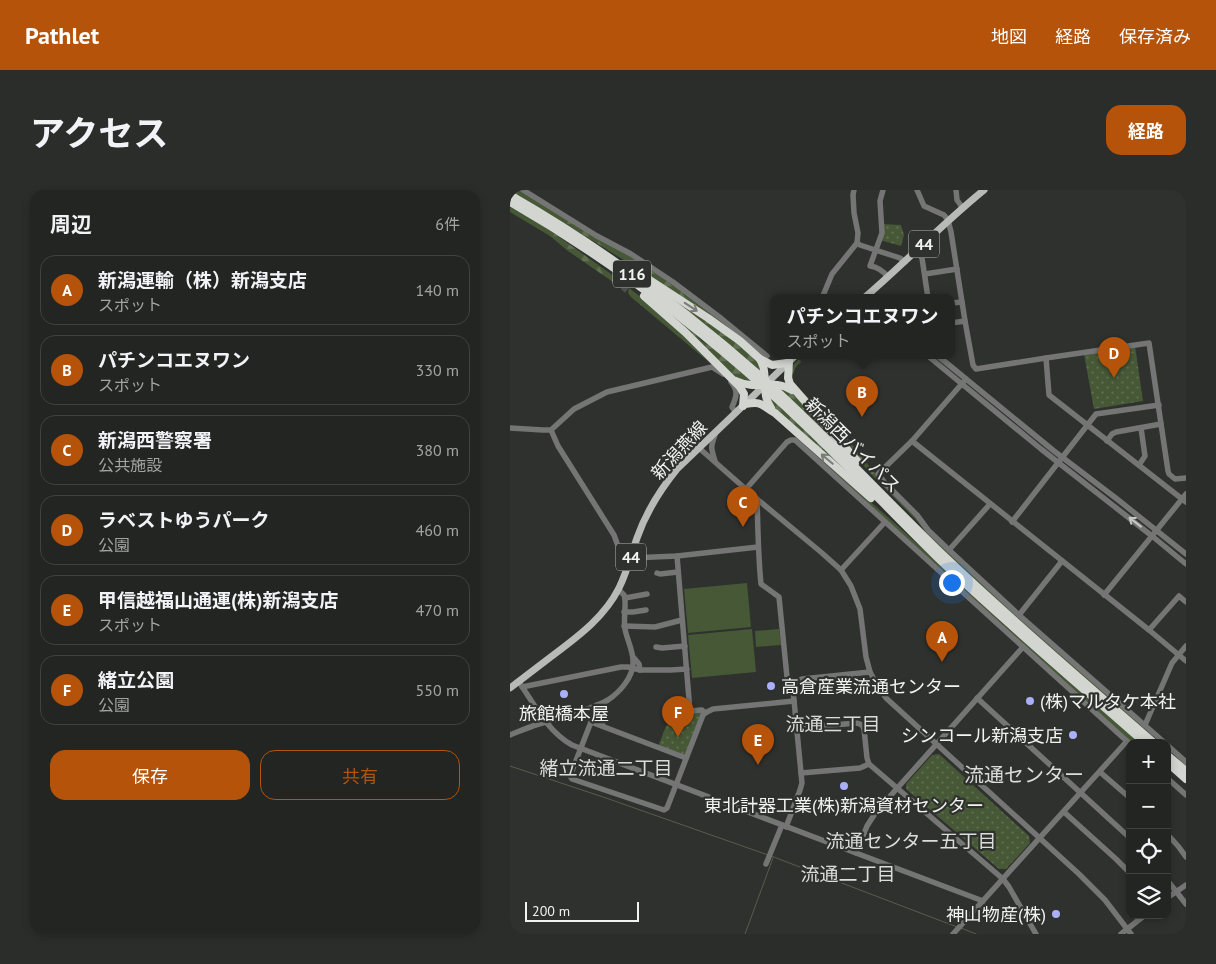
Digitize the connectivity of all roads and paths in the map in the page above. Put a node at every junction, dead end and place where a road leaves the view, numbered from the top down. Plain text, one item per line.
1 (523, 190) edge
2 (854, 190) edge
3 (883, 190) edge
4 (917, 190) edge
5 (956, 190) edge
6 (984, 190) edge
7 (510, 195) edge
8 (510, 202) edge
9 (962, 207) junction
10 (948, 220) junction
11 (857, 243) junction
12 (588, 247) junction
13 (876, 250) junction
14 (916, 251) junction
15 (905, 262) junction
16 (957, 270) junction
17 (925, 274) junction
18 (888, 278) junction
19 (824, 294) edge
20 (871, 294) edge
21 (928, 294) edge
22 (962, 302) junction
23 (955, 303) edge
24 (965, 321) junction
25 (955, 322) edge
26 (763, 357) junction
27 (1046, 358) junction
28 (932, 359) edge
29 (941, 359) edge
30 (790, 360) edge
31 (734, 380) junction
32 (964, 382) junction
33 (764, 384) junction
34 (795, 391) junction
35 (744, 405) junction
36 (1159, 405) junction
37 (736, 413) junction
38 (775, 414) junction
39 (1162, 424) junction
40 (1087, 425) junction
41 (510, 428) edge
42 (1140, 428) junction
43 (551, 430) junction
44 (716, 432) junction
45 (1107, 440) junction
46 (912, 441) junction
47 (699, 448) junction
48 (1060, 460) junction
49 (715, 462) junction
50 (1138, 465) junction
51 (1186, 478) edge
52 (746, 489) junction
53 (1185, 498) edge
54 (757, 499) junction
55 (990, 504) junction
56 (885, 522) junction
57 (1012, 522) junction
58 (1156, 530) junction
59 (918, 535) junction
60 (1152, 536) junction
61 (758, 548) junction
62 (949, 550) junction
63 (1186, 554) edge
64 (677, 556) junction
65 (630, 560) junction
66 (1062, 561) junction
67 (1186, 564) edge
68 (841, 570) junction
69 (678, 572) junction
70 (657, 573) dead end
71 (618, 590) junction
72 (647, 594) dead end
73 (1104, 594) junction
74 (624, 598) junction
75 (1186, 602) edge
76 (646, 610) dead end
77 (624, 612) junction
78 (1019, 615) junction
79 (682, 620) junction
80 (624, 626) junction
81 (1149, 630) junction
82 (684, 646) junction
83 (1186, 646) edge
84 (656, 647) dead end
85 (1023, 647) junction
86 (633, 655) junction
87 (1179, 655) junction
88 (1186, 661) edge
89 (633, 668) junction
90 (687, 669) junction
91 (640, 670) junction
92 (870, 672) junction
93 (795, 682) junction
94 (520, 684) junction
95 (510, 688) edge
96 (977, 698) junction
97 (794, 700) junction
98 (597, 705) junction
99 (705, 713) junction
100 (546, 722) junction
101 (1145, 725) junction
102 (603, 726) junction
103 (797, 728) junction
104 (510, 735) edge
105 (1140, 739) edge
106 (1149, 739) edge
107 (1160, 739) edge
108 (1126, 741) edge
109 (936, 745) junction
110 (1126, 745) edge
111 (1171, 748) edge
112 (581, 749) junction
113 (686, 758) junction
114 (1171, 760) edge
115 (1186, 762) edge
116 (870, 764) junction
117 (1171, 765) edge
118 (801, 772) junction
119 (1100, 772) junction
120 (1186, 777) edge
121 (1171, 782) edge
122 (676, 784) junction
123 (897, 788) junction
124 (1080, 793) junction
125 (1126, 795) edge
126 (1186, 795) edge
127 (1064, 812) junction
128 (784, 826) junction
129 (1126, 834) edge
130 (1040, 838) junction
131 (1171, 838) edge
132 (856, 854) junction
133 (1186, 857) edge
134 (767, 863) dead end
135 (1126, 870) edge
136 (1003, 879) junction
137 (1171, 885) edge
138 (1186, 885) edge
139 (1176, 892) junction
140 (1171, 895) edge
141 (983, 901) junction
142 (1186, 904) edge
143 (1141, 919) edge
144 (954, 932) edge
145 (1129, 932) edge
146 (1036, 934) edge
147 (1121, 934) edge

1 - 26 street
2 - 11 street
3 - 13 street
4 - 10 street
5 - 9 street
6 - 9 main road, 44
7 - 12 highway, 新潟西バイパス / 116
8 - 12 highway, 新潟西バイパス / 116
9 - 10 main road, 44
10 - 14 main road, 44
10 - 16 street
11 - 13 street
11 - 19 street
12 -> 26 highway
12 - 31 highway
12 - 59 highway, 新潟西バイパス / 116
13 - 15 street
13 - 18 street
14 - 15 main road, 44
14 - 17 street
15 - 18 main road, 44
16 - 17 street
16 - 22 street
17 - 21 street
18 - 20 main road, 44
22 - 23 street
22 - 24 street
24 - 25 street
24 - 27 street
26 - 30 highway
26 - 33 highway
27 - 36 street
27 - 40 street
28 - 32 street
29 - 32 street
30 - 33 main road, 新潟燕線 / 44
30 - 34 highway
31 - 33 highway
31 - 35 highway
32 - 46 street
32 - 48 street
33 - 34 highway
33 - 35 main road, 新潟燕線 / 44
33 - 38 highway
34 - 59 highway
35 - 37 main road, 新潟燕線 / 44
35 - 38 highway
36 - 39 street
36 - 40 street
37 - 43 street
37 - 44 main road, 新潟燕線 / 44
59 -> 38 highway
39 - 42 street
39 - 51 street
40 - 45 street
40 - 48 street
41 - 43 street
42 - 45 street
42 - 50 street
43 - 65 street
44 - 47 main road, 新潟燕線 / 44
44 - 49 street
45 - 50 street
46 - 55 street
46 - 62 street
47 - 49 street
47 - 65 main road, 新潟燕線 / 44
48 - 57 street
48 - 58 street
60 -> 48 street
49 - 52 street
50 - 53 street
52 - 54 street
52 - 56 street
53 - 58 street
54 - 61 street
54 - 68 street
55 - 57 street
55 - 62 street
56 - 68 street
56 - 85 street
57 - 66 street
58 - 60 street
58 - 63 street
59 - 105 highway, 新潟西バイパス / 116
59 - 106 highway, 新潟西バイパス / 116
60 - 67 street
60 - 73 street
61 - 64 street
61 - 93 street
62 - 78 street
64 - 65 street
64 - 69 street
65 - 71 main road, 新潟燕線 / 44
66 - 73 street
66 - 78 street
68 - 92 street
69 - 70 street
69 - 79 street
71 - 74 street
71 - 94 main road, 新潟燕線 / 44
72 - 74 street
73 - 81 street
74 - 77 street
75 - 81 street
76 - 77 street
77 - 80 street
78 - 101 street
79 - 80 street
79 - 82 street
80 - 86 street
81 - 87 street
82 - 84 street
82 - 90 street
83 - 87 street
85 - 96 street
85 - 108 street
86 - 89 street
86 - 91 street
87 - 88 street
87 - 101 street
89 - 91 street
89 - 94 street
89 - 98 street
90 - 91 street
90 - 99 street
92 - 93 street
92 - 109 street
93 - 97 street
94 - 95 main road, 新潟燕線 / 44
94 - 100 street
96 - 109 street
96 - 124 street
97 - 99 street
97 - 103 street
98 - 100 street
98 - 102 street
99 - 113 street
100 - 104 street
100 - 112 street
101 - 107 street
102 - 112 street
102 - 113 street
103 - 116 street
103 - 118 street
109 - 123 street
109 - 130 street
110 - 119 street
111 - 115 street
112 - 122 street
112 - 122 street
113 - 122 street
114 - 120 highway
116 - 118 street
116 - 123 street
117 - 120 highway
118 - 128 street
119 - 124 street
119 - 125 street
121 - 126 street
122 - 128 street
123 - 132 street
123 - 136 street
124 - 127 street
124 - 129 street
127 - 130 street
127 - 135 street
128 - 132 street
128 - 134 street
130 - 136 street
130 - 145 street
131 - 133 street
132 - 141 street
136 - 141 street
136 - 146 street
137 - 139 street
138 - 139 street
139 - 140 street
139 - 142 street
141 - 144 street
143 - 145 street
145 - 147 street

